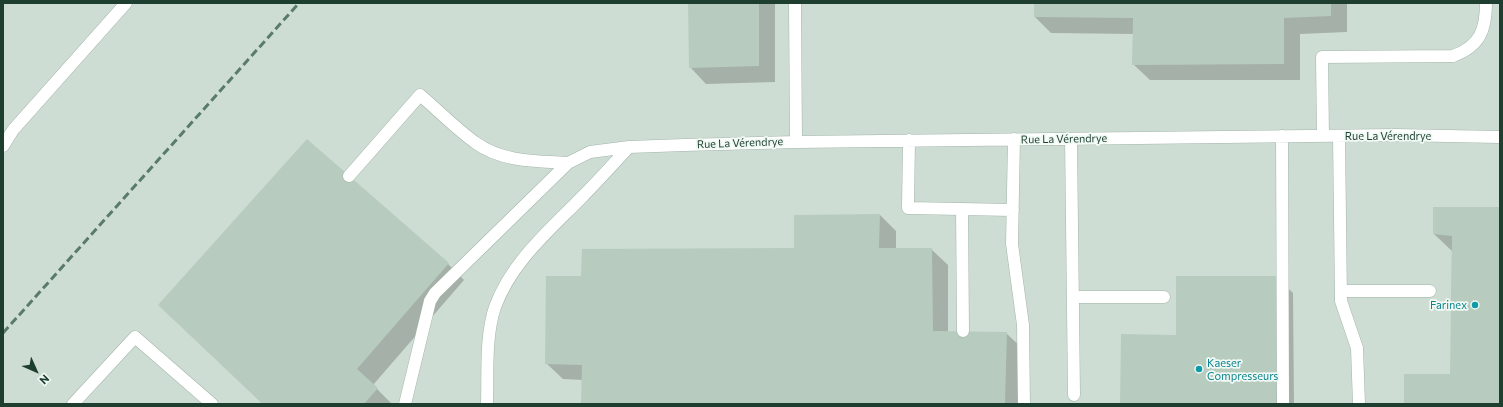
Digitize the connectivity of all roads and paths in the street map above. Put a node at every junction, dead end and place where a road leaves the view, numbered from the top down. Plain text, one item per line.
1 (126, 3) edge
2 (795, 3) edge
3 (1486, 3) edge
4 (1282, 136) junction
5 (1323, 136) junction
6 (1339, 136) junction
7 (1500, 137) edge
8 (1014, 139) junction
9 (1071, 139) junction
10 (909, 140) junction
11 (796, 142) junction
12 (3, 146) edge
13 (629, 147) junction
14 (568, 163) junction
15 (349, 176) dead end
16 (962, 209) junction
17 (1013, 210) junction
18 (1341, 291) junction
19 (1430, 291) dead end
20 (1073, 297) junction
21 (1164, 297) dead end
22 (963, 331) dead end
23 (1074, 395) dead end
24 (73, 404) edge
25 (212, 404) edge
26 (405, 404) edge
27 (488, 404) edge
28 (1024, 404) edge
29 (1283, 404) edge
30 (1359, 404) edge

1 - 12 street
2 - 11 street
3 - 5 street
4 - 5 street, Rue La Vérendrye
4 - 9 street, Rue La Vérendrye
4 - 29 street
5 - 6 street, Rue La Vérendrye
6 - 7 street, Rue La Vérendrye
6 - 18 street
8 - 9 street, Rue La Vérendrye
8 - 10 street, Rue La Vérendrye
8 - 17 street
9 - 20 street
10 - 11 street, Rue La Vérendrye
10 - 16 street
11 - 13 street, Rue La Vérendrye
13 - 14 street, Rue La Vérendrye
13 - 27 street
14 - 15 street
14 - 26 street
16 - 17 street
16 - 22 street
17 - 28 street
18 - 19 street
18 - 30 street
20 - 21 street
20 - 23 street
24 - 25 street

